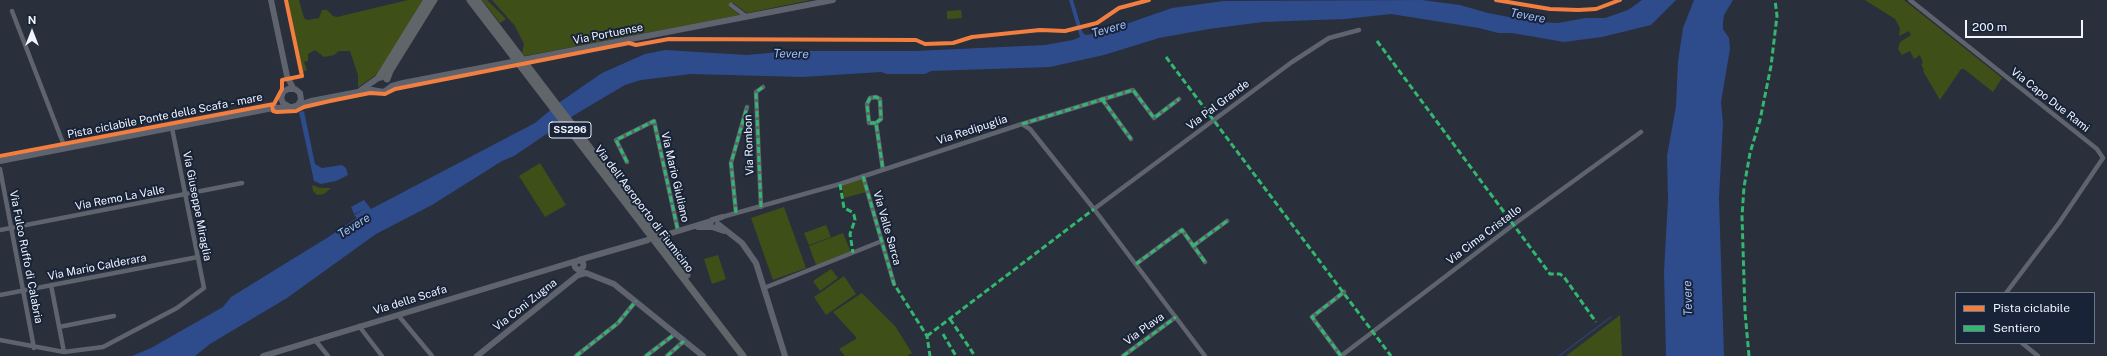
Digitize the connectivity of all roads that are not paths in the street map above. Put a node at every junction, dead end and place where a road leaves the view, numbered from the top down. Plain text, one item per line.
1 (272, 0) edge
2 (427, 0) edge
3 (434, 0) edge
4 (470, 0) edge
5 (477, 0) edge
6 (833, 0) edge
7 (1910, 0) edge
8 (731, 5) dead end
9 (12, 11) dead end
10 (747, 17) junction
11 (1359, 30) dead end
12 (287, 76) junction
13 (376, 80) junction
14 (388, 80) junction
15 (403, 83) junction
16 (293, 88) junction
17 (388, 88) junction
18 (764, 88) dead end
19 (285, 90) junction
20 (376, 91) junction
21 (358, 92) junction
22 (301, 97) junction
23 (1102, 99) junction
24 (1179, 99) dead end
25 (282, 101) junction
26 (311, 101) junction
27 (298, 105) junction
28 (290, 107) junction
29 (747, 107) dead end
30 (273, 108) junction
31 (876, 123) junction
32 (1022, 124) junction
33 (172, 128) junction
34 (1640, 132) dead end
35 (1130, 139) dead end
36 (65, 148) junction
37 (2105, 157) edge
38 (0, 161) edge
39 (627, 162) dead end
40 (0, 169) edge
41 (883, 170) junction
42 (863, 176) junction
43 (242, 183) dead end
44 (185, 194) junction
45 (761, 207) junction
46 (1094, 209) junction
47 (736, 213) junction
48 (722, 218) joint
49 (1227, 221) dead end
50 (714, 224) junction
51 (11, 228) junction
52 (0, 230) edge
53 (678, 231) junction
54 (662, 236) dead end
55 (648, 240) dead end
56 (882, 241) junction
57 (1193, 246) junction
58 (198, 257) junction
59 (590, 257) junction
60 (671, 259) junction
61 (577, 260) junction
62 (1205, 262) dead end
63 (1136, 264) junction
64 (563, 265) junction
65 (584, 265) junction
66 (576, 268) junction
67 (586, 272) junction
68 (578, 275) junction
69 (894, 284) dead end
70 (51, 285) junction
71 (764, 288) junction
72 (23, 291) junction
73 (1344, 292) dead end
74 (2007, 292) edge
75 (0, 295) edge
76 (636, 301) junction
77 (398, 315) junction
78 (114, 316) dead end
79 (1176, 317) junction
80 (359, 326) junction
81 (59, 327) junction
82 (675, 334) junction
83 (0, 340) edge
84 (315, 340) junction
85 (684, 341) junction
86 (2023, 344) edge
87 (34, 348) junction
88 (64, 352) junction
89 (281, 354) edge
90 (263, 356) edge
91 (328, 356) edge
92 (382, 356) edge
93 (432, 356) edge
94 (477, 356) edge
95 (576, 356) edge
96 (646, 356) edge
97 (667, 356) edge
98 (703, 356) edge
99 (743, 356) edge
100 (748, 356) edge
101 (785, 356) edge
102 (1123, 356) edge
103 (1205, 356) edge
104 (1341, 356) edge
105 (2038, 356) edge

1 - 12 street
2 - 13 main road
3 - 14 main road
4 - 60 main road, Via dell'Aeroporto di Fiumicino / SS296
5 - 60 main road, Via dell'Aeroporto di Fiumicino / SS296
6 - 10 street, Via Portuense
7 - 37 street, Via Capo Due Rami
8 - 10 street
9 - 36 street
10 - 15 street, Via Portuense
11 - 46 street, Via Pal Grande
12 - 16 street
12 - 19 street
13 - 14 street, Via Portuense
13 - 20 street
13 - 21 street
14 - 15 street, Via Portuense
14 - 17 street
15 - 17 street, Via Portuense
16 - 19 street
16 - 22 street
17 - 20 street, Via Portuense
18 - 45 street, Via Rombon
19 - 25 street
20 - 21 street
21 - 26 street
22 - 26 street
22 - 27 street
23 - 24 street
23 - 32 street
23 - 35 street
25 - 28 street
25 - 30 street
26 - 27 street
27 - 28 street
28 - 30 street
29 - 47 street
30 - 33 street
31 - 31 street
31 - 41 street
32 - 41 street, Via Redipuglia
32 - 46 street, Via Redipuglia
33 - 36 street
33 - 44 street, Via Giuseppe Miraglia
34 - 104 street, Via Cima Cristallo
36 - 38 street
37 - 74 street, Via Capo Due Rami
39 - 53 street, Via Mario Giuliano
40 - 51 street, Via Fulco Ruffo di Calabria
41 - 42 street, Via Redipuglia
42 - 45 street, Via Redipuglia
42 - 56 street, Via Valle Sarca
43 - 44 street, Via Remo La Valle
44 - 51 street, Via Remo La Valle
44 - 58 street, Via Giuseppe Miraglia
45 - 47 street, Via Redipuglia
46 - 63 street, Via Redipuglia
47 - 48 street, Via Redipuglia
48 - 50 street
49 - 57 street
50 - 53 street
50 - 71 street
51 - 52 street, Via Remo La Valle
51 - 72 street, Via Fulco Ruffo di Calabria
53 - 54 street
55 - 59 street
56 - 69 street, Via Valle Sarca
56 - 71 street
57 - 62 street
57 - 63 street
58 - 70 street, Via Mario Calderara
58 - 88 street, Via Giuseppe Miraglia
59 - 61 street, Via della Scafa
59 - 65 street
60 - 99 main road, Via dell'Aeroporto di Fiumicino / SS296
60 - 100 main road, Via dell'Aeroporto di Fiumicino / SS296
61 - 64 street, Via della Scafa
61 - 65 street
61 - 66 street
63 - 79 street, Via Redipuglia
64 - 66 street, Via della Scafa
64 - 77 street, Via della Scafa
65 - 66 street
65 - 67 street
66 - 68 street
67 - 68 street, Via Coni Zugna
67 - 76 street
68 - 94 street, Via Coni Zugna
70 - 72 street, Via Mario Calderara
70 - 81 street
71 - 101 street
72 - 75 street, Via Mario Calderara
72 - 87 street, Via Fulco Ruffo di Calabria
73 - 104 street
76 - 82 street
76 - 95 street
77 - 80 street, Via della Scafa
77 - 93 street
78 - 81 street
79 - 102 street, Via Plava
79 - 103 street, Via Redipuglia
80 - 84 street, Via della Scafa
80 - 92 street
81 - 88 street
82 - 85 street
82 - 96 street
83 - 87 street
84 - 89 street, Via della Scafa
84 - 91 street
85 - 97 street
85 - 98 street
86 - 105 street
87 - 88 street
89 - 90 street, Via della Scafa

